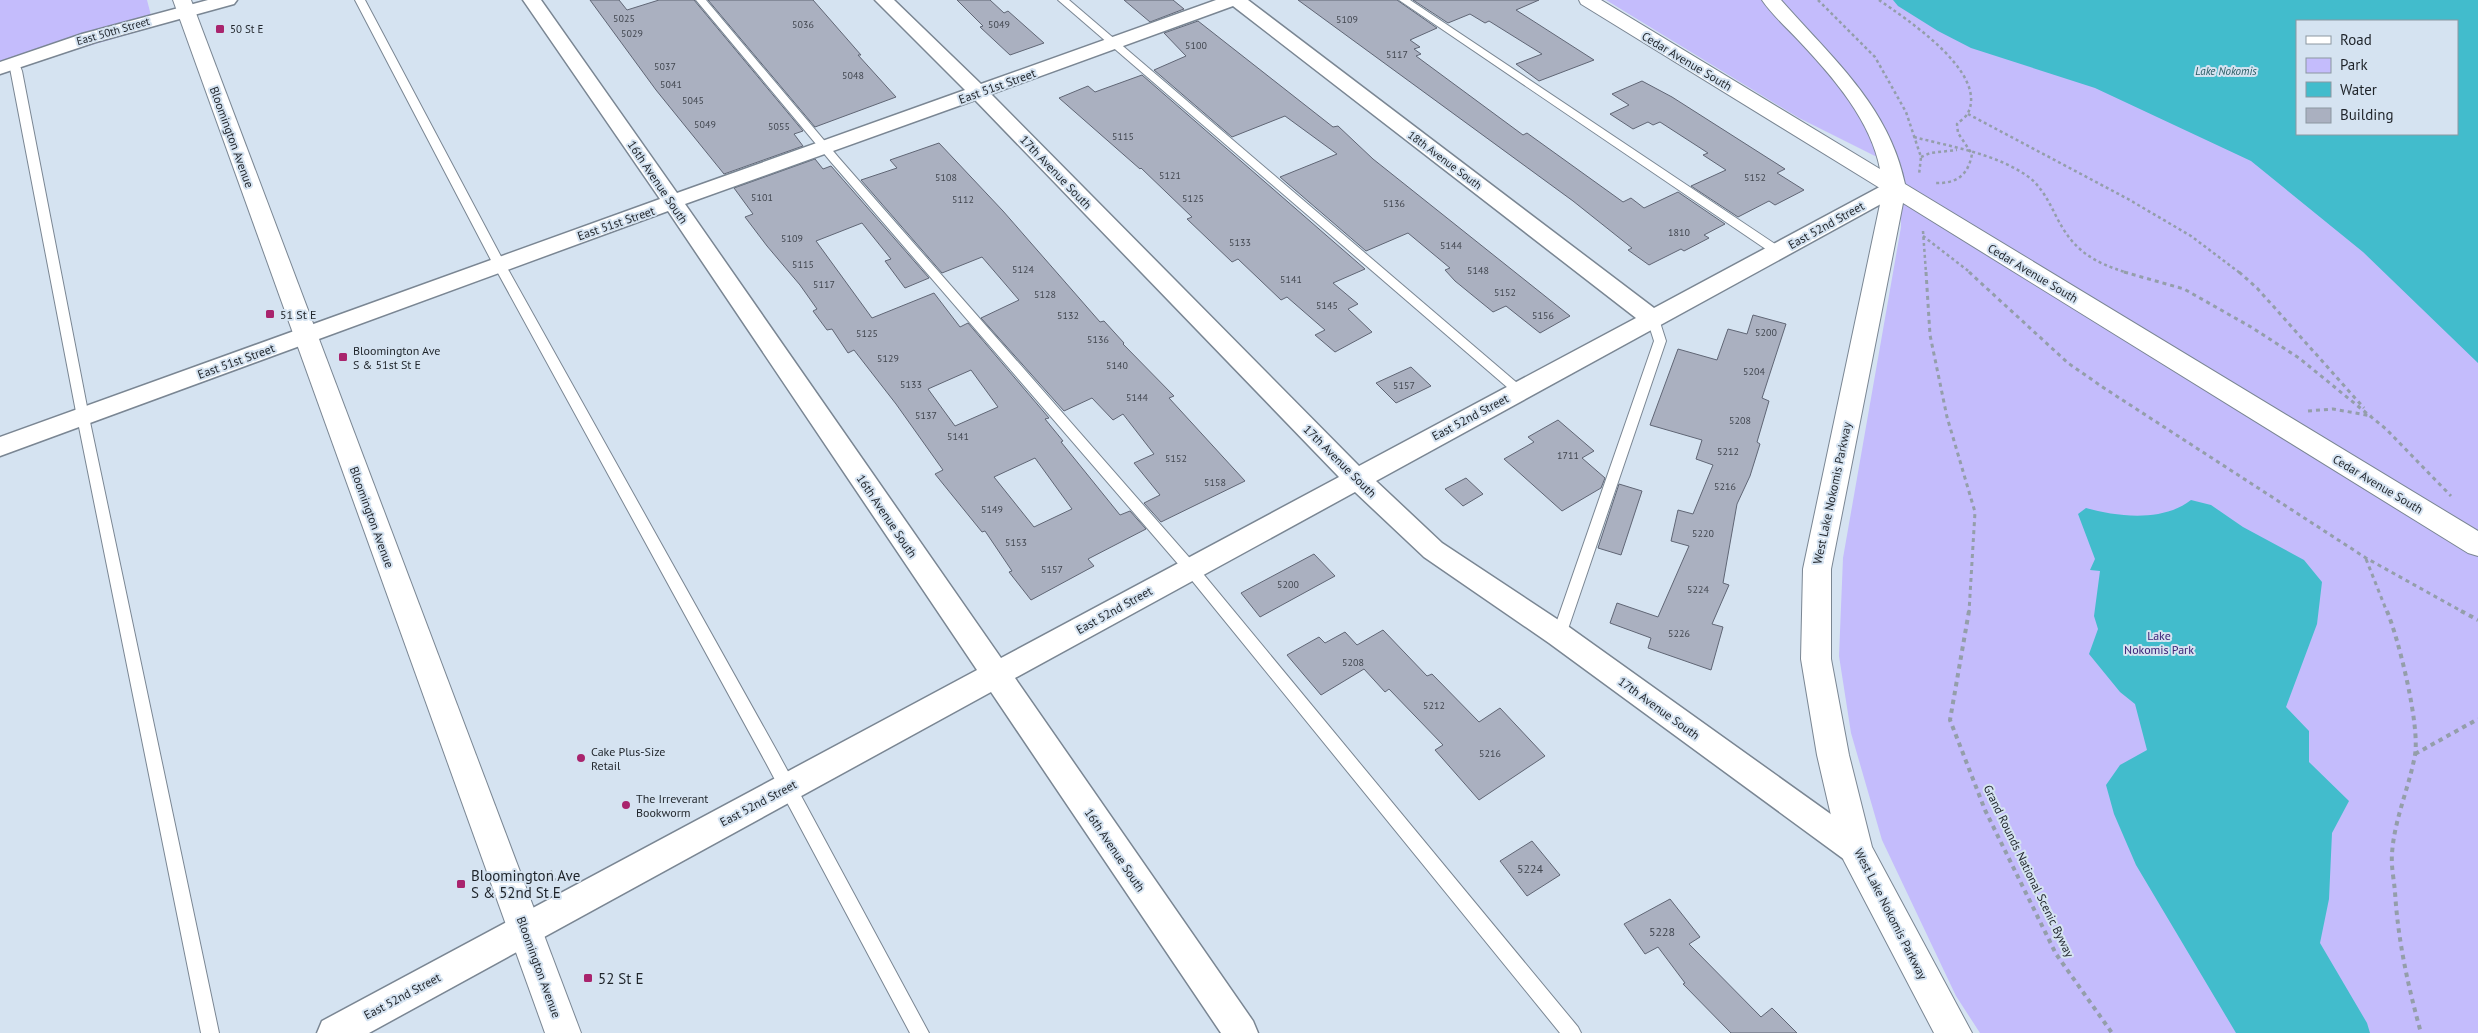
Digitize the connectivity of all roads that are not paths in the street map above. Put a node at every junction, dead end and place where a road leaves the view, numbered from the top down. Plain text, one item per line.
1 (228, 0) edge
2 (360, 0) edge
3 (532, 0) edge
4 (701, 0) edge
5 (884, 0) edge
6 (1063, 0) edge
7 (1235, 0) edge
8 (1404, 0) edge
9 (1588, 0) edge
10 (1771, 0) edge
11 (184, 6) edge
12 (1114, 43) junction
13 (7, 65) edge
14 (979, 93) junction
15 (823, 147) junction
16 (1894, 188) junction
17 (672, 203) junction
18 (1777, 251) junction
19 (499, 264) junction
20 (1653, 319) junction
21 (305, 336) junction
22 (1519, 391) junction
23 (83, 417) junction
24 (0, 447) edge
25 (1356, 478) junction
26 (2478, 545) edge
27 (1190, 568) junction
28 (1559, 635) junction
29 (995, 675) junction
30 (788, 787) junction
31 (1856, 850) junction
32 (525, 929) junction
33 (210, 1033) edge
34 (334, 1033) edge
35 (564, 1033) edge
36 (920, 1033) edge
37 (1240, 1033) edge
38 (1572, 1033) edge
39 (1954, 1033) edge

1 - 11 street, East 50th Street
2 - 19 lane
3 - 17 street, 16th Avenue South
4 - 15 lane
5 - 14 street, 17th Avenue South
6 - 12 lane
7 - 12 street, East 51st Street
7 - 20 street, 18th Avenue South
8 - 18 lane
9 - 16 street, Cedar Avenue South
10 - 16 street, West Lake Nokomis Parkway
11 - 13 street, East 50th Street
11 - 21 street, Bloomington Avenue
12 - 14 street, East 51st Street
12 - 22 lane
13 - 23 lane
14 - 15 street, East 51st Street
14 - 25 street, 17th Avenue South
15 - 17 street, East 51st Street
15 - 27 lane
16 - 18 street, East 52nd Street
16 - 26 street, Cedar Avenue South
16 - 31 street, West Lake Nokomis Parkway
17 - 19 street, East 51st Street
17 - 29 street, 16th Avenue South
18 - 20 street, East 52nd Street
19 - 21 street, East 51st Street
19 - 30 lane
20 - 22 street, East 52nd Street
20 - 28 lane
21 - 23 street, East 51st Street
21 - 32 street, Bloomington Avenue
22 - 25 street, East 52nd Street
23 - 24 street, East 51st Street
23 - 33 lane
25 - 27 street, East 52nd Street
25 - 28 street, 17th Avenue South
27 - 29 street, East 52nd Street
27 - 38 lane
28 - 31 street, 17th Avenue South
29 - 30 street, East 52nd Street
29 - 37 street, 16th Avenue South
30 - 32 street, East 52nd Street
30 - 36 lane
31 - 39 street, West Lake Nokomis Parkway
32 - 34 street, East 52nd Street
32 - 35 street, Bloomington Avenue

